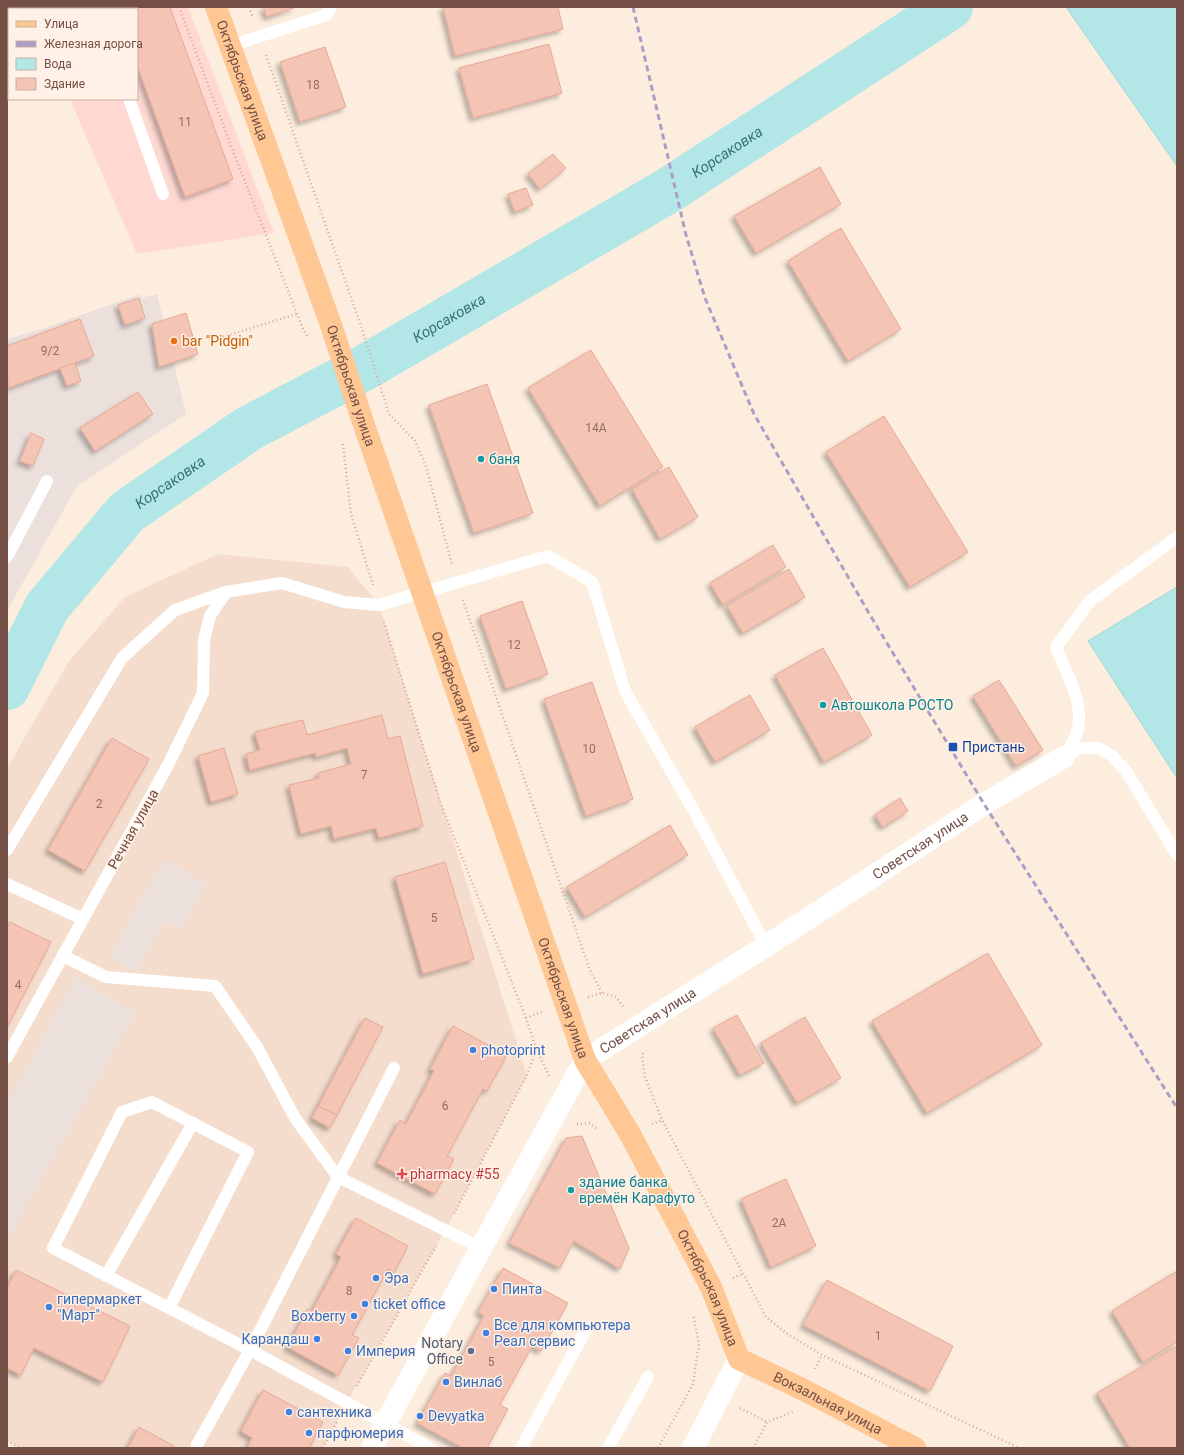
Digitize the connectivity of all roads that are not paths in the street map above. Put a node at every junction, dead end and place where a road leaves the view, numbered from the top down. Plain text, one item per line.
1 (216, 7) edge
2 (331, 7) edge
3 (230, 46) junction
4 (129, 100) edge
5 (163, 194) dead end
6 (47, 481) dead end
7 (1177, 537) edge
8 (7, 557) edge
9 (226, 592) junction
10 (423, 592) junction
11 (1064, 757) junction
12 (7, 850) edge
13 (1177, 855) edge
14 (7, 884) edge
15 (83, 919) junction
16 (766, 946) junction
17 (63, 956) junction
18 (7, 1057) edge
19 (586, 1060) junction
20 (394, 1068) dead end
21 (193, 1123) junction
22 (338, 1177) junction
23 (481, 1248) junction
24 (106, 1276) junction
25 (169, 1308) junction
26 (587, 1328) dead end
27 (250, 1350) junction
28 (739, 1359) junction
29 (648, 1377) dead end
30 (386, 1423) junction
31 (197, 1445) dead end
32 (372, 1448) edge
33 (430, 1448) edge
34 (521, 1448) edge
35 (608, 1448) edge
36 (693, 1448) edge
37 (915, 1448) edge

1 - 3 main road, Октябрьская улица
2 - 3 lane
3 - 10 main road, Октябрьская улица
4 - 5 lane
6 - 8 lane
7 - 11 lane
9 - 10 lane
9 - 12 lane
9 - 15 lane, Речная улица
10 - 16 lane
10 - 19 main road, Октябрьская улица
11 - 13 lane
11 - 16 street, Советская улица
14 - 15 lane
15 - 17 lane, Речная улица
16 - 19 street, Советская улица
17 - 18 lane, Речная улица
17 - 22 lane
19 - 23 street, Советская улица
19 - 28 main road, Октябрьская улица
20 - 22 lane
21 - 24 lane
21 - 24 lane
21 - 25 lane
22 - 23 lane
22 - 27 lane
23 - 30 street, Советская улица
24 - 25 lane
25 - 27 lane
26 - 34 lane
27 - 30 lane
27 - 31 lane
28 - 36 street
28 - 37 main road, Вокзальная улица
29 - 35 lane
30 - 32 street, Советская улица
30 - 33 lane

